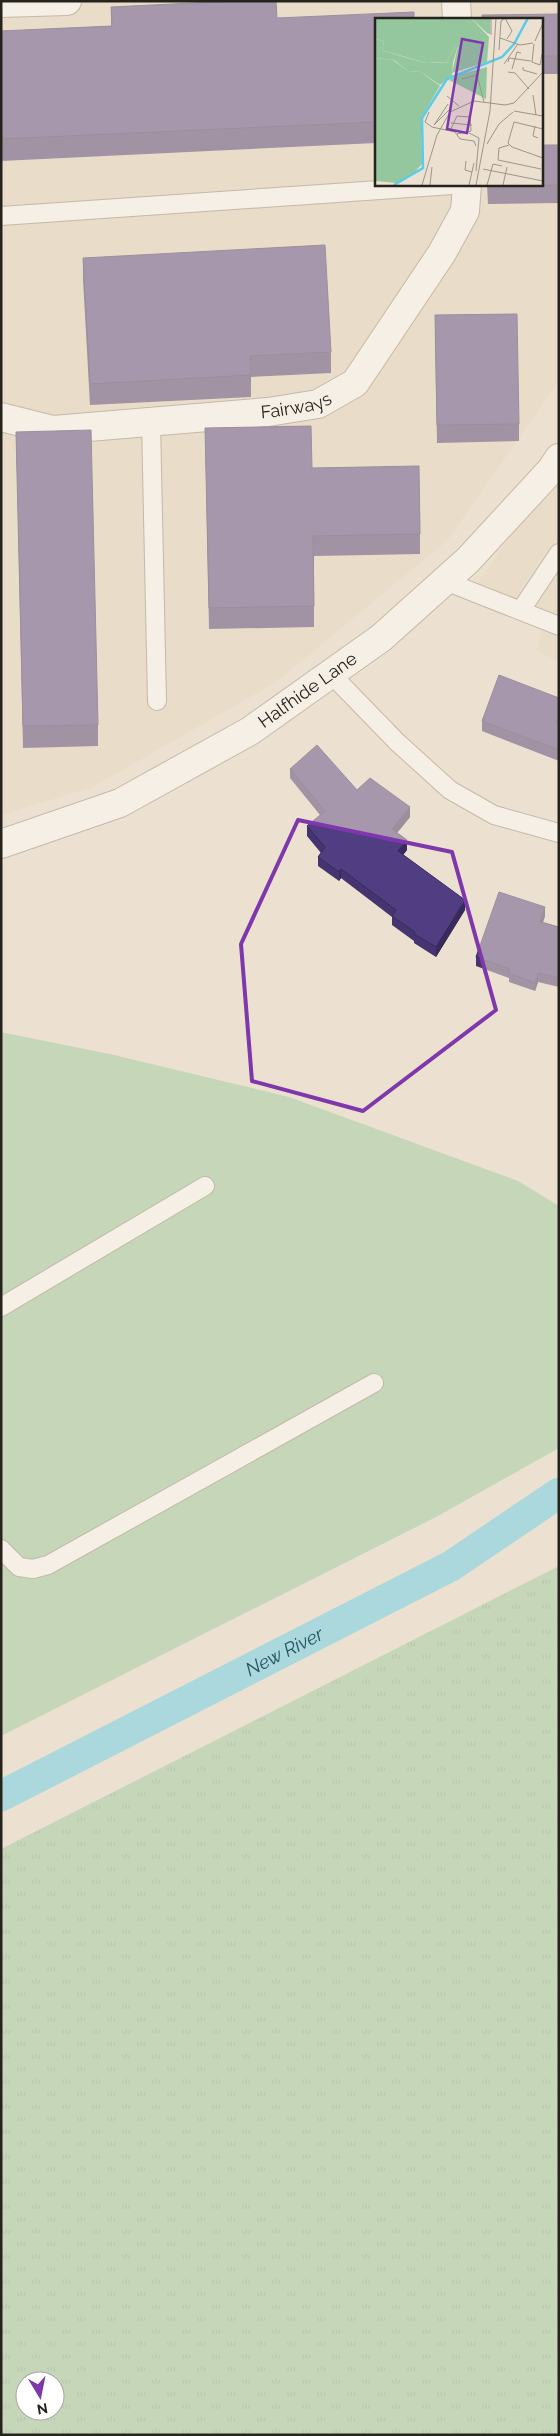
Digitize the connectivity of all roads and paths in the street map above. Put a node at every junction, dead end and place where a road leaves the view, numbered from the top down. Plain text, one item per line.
1 (66, 1) edge
2 (456, 1) edge
3 (1, 3) edge
4 (457, 18) edge
5 (452, 185) edge
6 (467, 185) edge
7 (1, 216) edge
8 (2, 419) edge
9 (151, 422) junction
10 (559, 458) edge
11 (559, 553) edge
12 (445, 580) junction
13 (520, 610) junction
14 (559, 626) edge
15 (331, 674) junction
16 (157, 701) dead end
17 (559, 833) edge
18 (1, 844) edge
19 (204, 1186) dead end
20 (1, 1307) edge
21 (374, 1383) dead end
22 (1, 1549) edge

1 - 3 main road
2 - 4 main road
5 - 7 lane
6 - 9 main road, Fairways
8 - 9 main road, Fairways
9 - 16 lane
10 - 12 main road, Halfhide Lane
11 - 13 lane
12 - 13 lane
12 - 15 main road, Halfhide Lane
13 - 14 lane
15 - 17 lane
15 - 18 main road, Halfhide Lane
19 - 20 lane
21 - 22 lane

